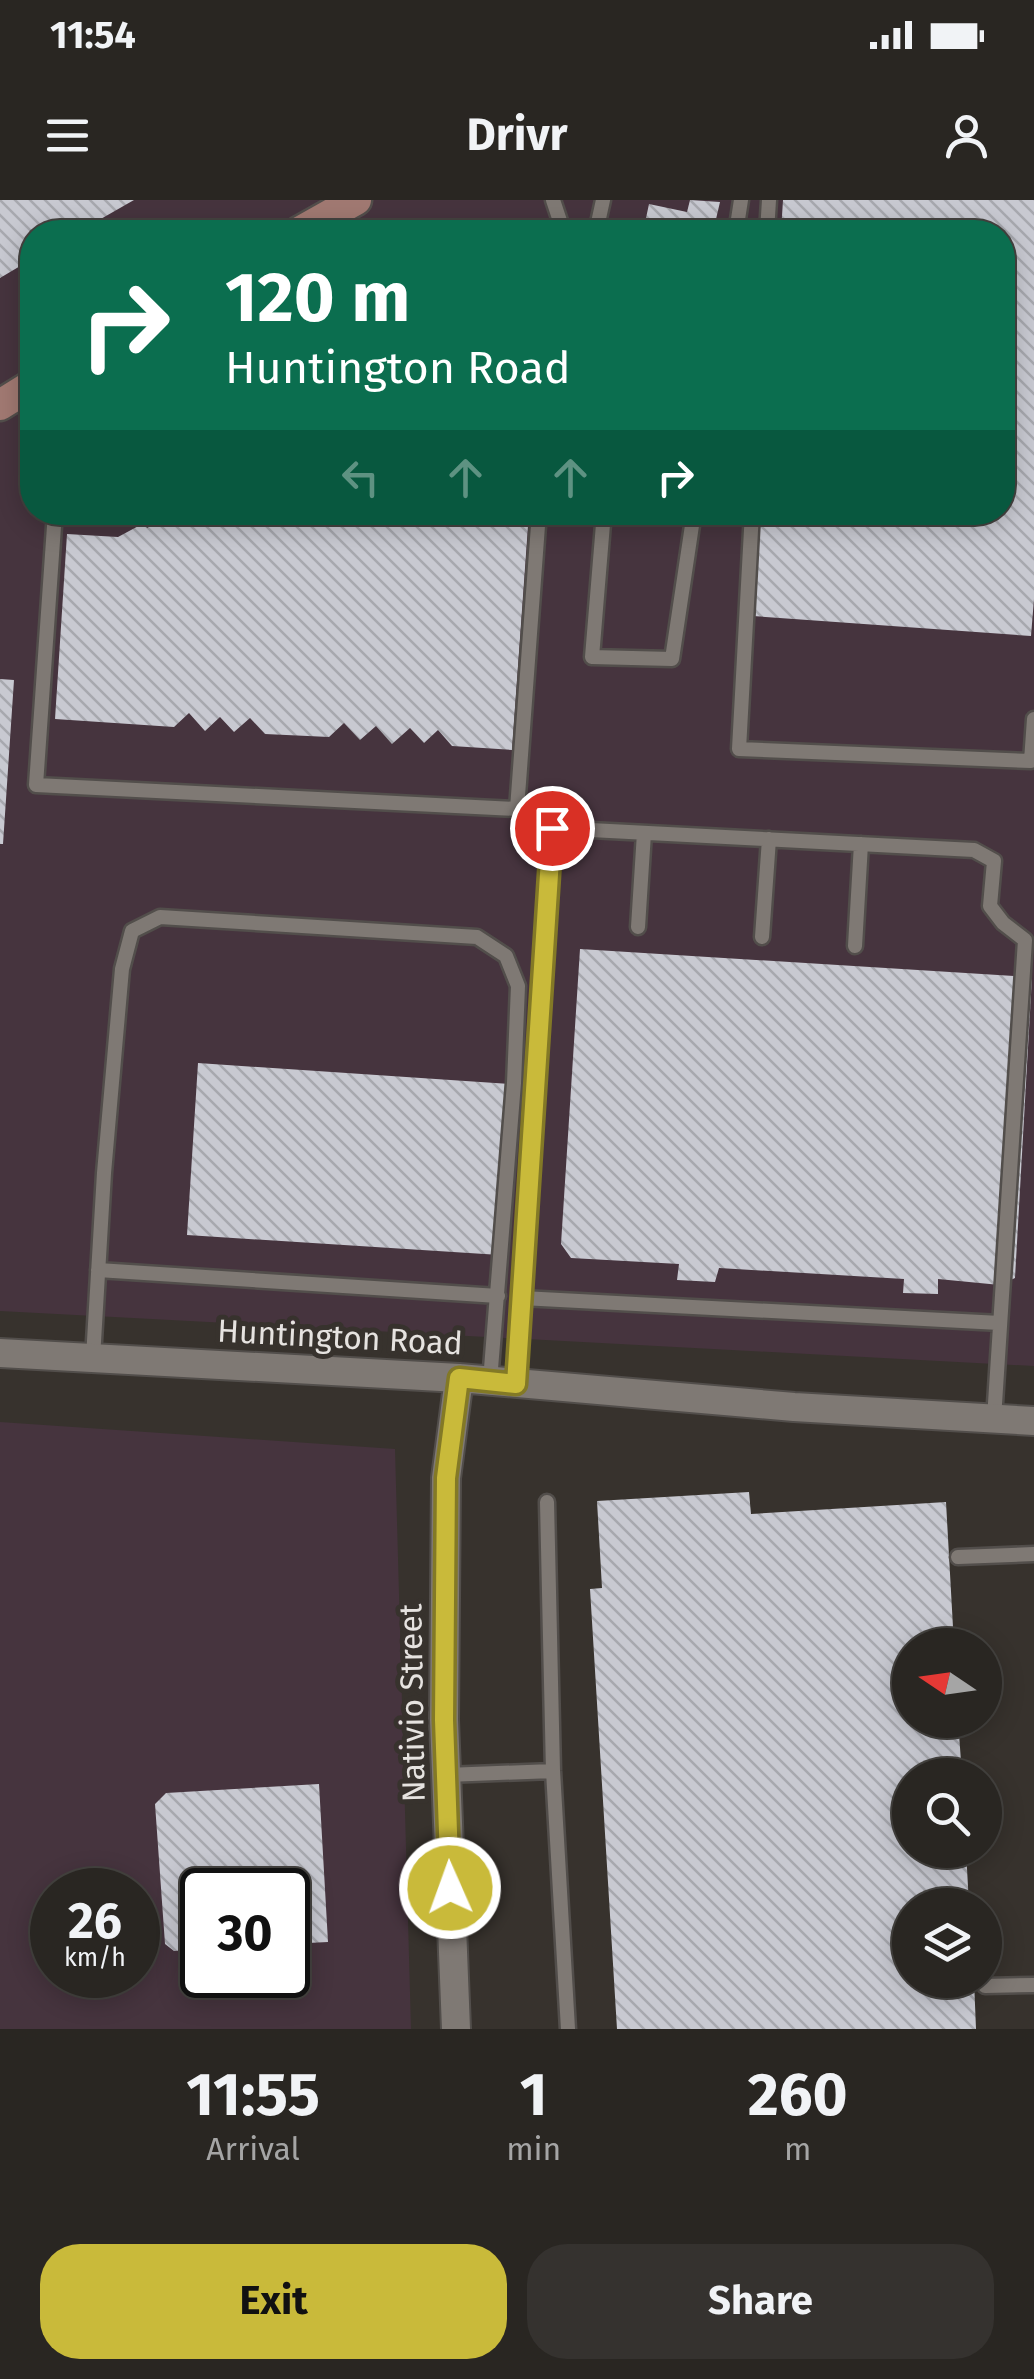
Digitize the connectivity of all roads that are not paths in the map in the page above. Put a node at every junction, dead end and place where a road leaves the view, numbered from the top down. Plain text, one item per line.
1 (356, 200) edge
2 (320, 220) edge
3 (54, 525) edge
4 (538, 525) edge
5 (603, 525) edge
6 (692, 525) edge
7 (751, 525) edge
8 (1034, 719) edge
9 (644, 833) junction
10 (768, 839) junction
11 (861, 844) junction
12 (638, 928) dead end
13 (762, 937) dead end
14 (855, 946) dead end
15 (98, 1270) junction
16 (498, 1296) junction
17 (522, 1298) junction
18 (1000, 1323) junction
19 (0, 1353) edge
20 (93, 1358) junction
21 (459, 1378) junction
22 (503, 1382) junction
23 (994, 1419) junction
24 (1034, 1421) edge
25 (547, 1502) dead end
26 (1034, 1554) edge
27 (958, 1556) dead end
28 (553, 1771) junction
29 (446, 1775) junction
30 (1034, 1985) edge
31 (1002, 1986) edge
32 (456, 2029) edge
33 (568, 2029) edge

1 - 2 street
3 - 4 lane
5 - 6 lane
7 - 8 lane
9 - 10 lane
9 - 12 lane
9 - 17 lane
10 - 11 lane
10 - 13 lane
11 - 14 lane
11 - 18 lane
15 - 16 lane
15 - 16 lane
15 - 20 lane
16 - 22 lane
17 - 18 lane
17 - 22 lane
18 - 23 lane
19 - 20 street, Huntington Road
20 - 21 street, Huntington Road
21 - 22 street, Huntington Road
21 - 29 street, Nativio Street
22 - 23 street, Huntington Road
23 - 24 street, Huntington Road
25 - 28 lane
26 - 27 lane
28 - 29 lane
28 - 33 lane
29 - 32 street, Nativio Street
30 - 31 lane

